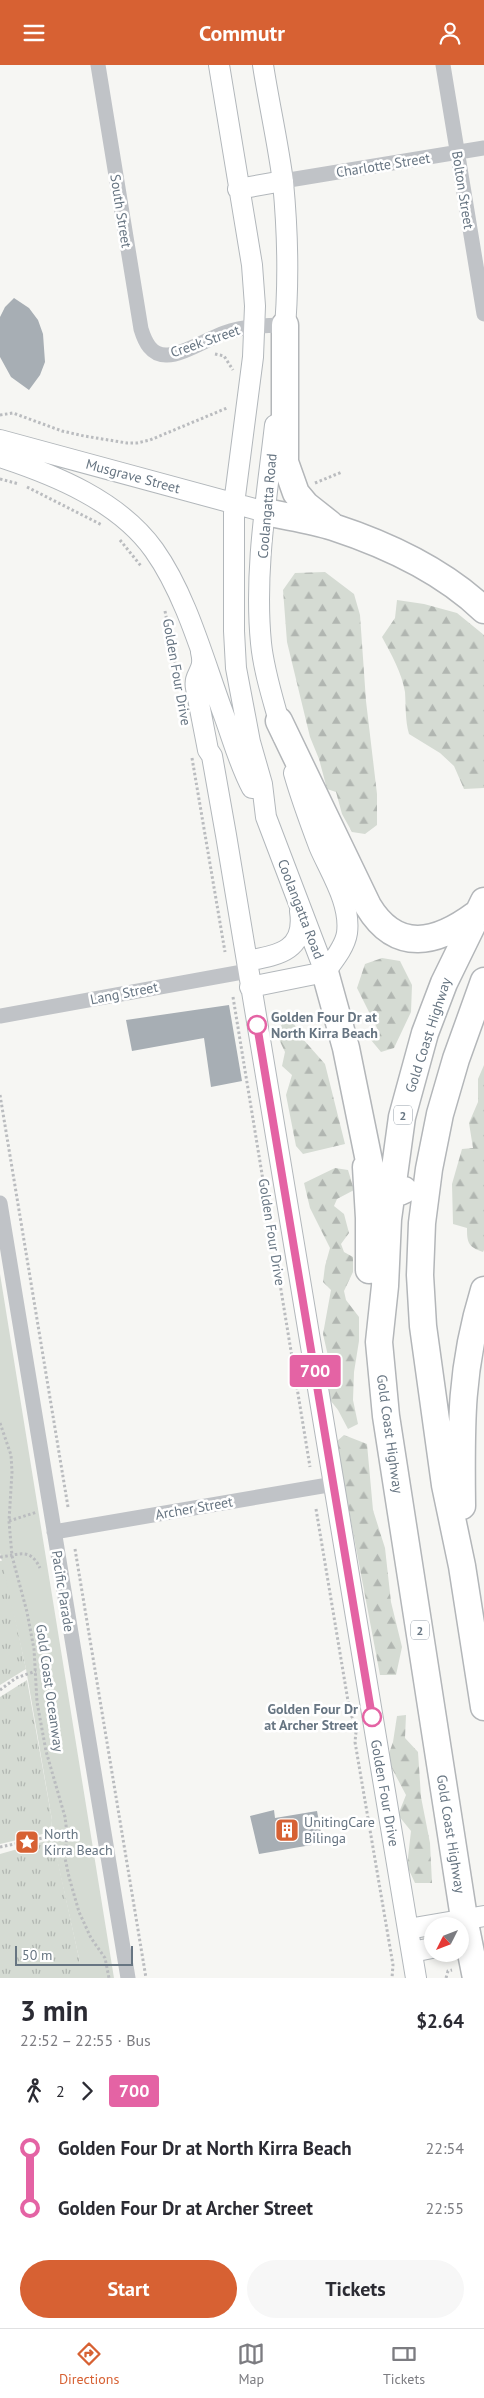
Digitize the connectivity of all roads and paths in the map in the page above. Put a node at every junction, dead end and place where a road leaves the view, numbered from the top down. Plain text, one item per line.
1 (98, 65) edge
2 (219, 65) edge
3 (262, 65) edge
4 (443, 65) edge
5 (484, 148) edge
6 (457, 153) junction
7 (283, 181) junction
8 (238, 189) junction
9 (484, 314) edge
10 (255, 325) junction
11 (285, 325) junction
12 (155, 352) joint
13 (212, 354) dead end
14 (233, 371) dead end
15 (229, 399) dead end
16 (227, 408) junction
17 (0, 415) edge
18 (226, 418) dead end
19 (0, 440) edge
20 (0, 457) edge
21 (342, 472) dead end
22 (0, 479) edge
23 (312, 484) dead end
24 (234, 504) junction
25 (266, 512) junction
26 (332, 526) junction
27 (105, 527) dead end
28 (116, 534) dead end
29 (146, 571) dead end
30 (165, 610) dead end
31 (484, 610) edge
32 (201, 652) junction
33 (179, 682) dead end
34 (279, 721) junction
35 (190, 750) dead end
36 (266, 817) junction
37 (298, 901) junction
38 (481, 907) edge
39 (225, 952) dead end
40 (325, 972) junction
41 (245, 979) junction
42 (484, 981) edge
43 (0, 1017) edge
44 (0, 1095) edge
45 (440, 1114) junction
46 (360, 1116) junction
47 (391, 1194) junction
48 (0, 1203) edge
49 (484, 1289) edge
50 (379, 1342) junction
51 (0, 1423) edge
52 (310, 1467) dead end
53 (334, 1484) junction
54 (68, 1507) dead end
55 (316, 1509) dead end
56 (37, 1512) dead end
57 (9, 1521) junction
58 (54, 1532) junction
59 (75, 1549) dead end
60 (12, 1555) junction
61 (0, 1557) edge
62 (462, 1566) junction
63 (40, 1568) dead end
64 (36, 1671) junction
65 (0, 1690) edge
66 (484, 1707) edge
67 (68, 1833) junction
68 (0, 1847) edge
69 (408, 1929) junction
70 (472, 1932) edge
71 (424, 1950) edge
72 (412, 1952) junction
73 (452, 1970) dead end
74 (109, 1978) edge
75 (128, 1978) edge
76 (146, 1978) edge
77 (392, 1978) edge
78 (416, 1978) edge
79 (446, 1978) edge
80 (476, 1978) edge

1 - 12 street, South Street
2 - 8 street, Coolangatta Road
3 - 7 street, Coolangatta Road
4 - 6 street, Bolton Street
5 - 6 street, Charlotte Street
6 - 7 street, Charlotte Street
6 - 9 street, Bolton Street
7 - 8 street
7 - 11 street, Coolangatta Road
8 - 10 street, Coolangatta Road
10 - 11 street, Creek Street
10 - 12 street, Creek Street
10 - 24 street, Coolangatta Road
11 - 25 street, Coolangatta Road
11 - 26 highway
13 - 14 path
15 - 16 path
16 - 17 path
16 - 18 path
19 - 24 street, Musgrave Street
20 - 32 street, Golden Four Drive
21 - 23 path
22 - 27 path
24 - 25 street, Musgrave Street
24 - 36 street, Coolangatta Road
25 - 26 highway
25 - 34 street, Coolangatta Road
26 - 31 highway
28 - 29 path
30 - 33 path, Golden Four Drive
32 - 36 street, Golden Four Drive
32 - 41 street, Golden Four Drive
34 - 38 highway
34 - 40 street, Coolangatta Road
35 - 39 path
36 - 37 street, Coolangatta Road
37 - 40 street, Coolangatta Road
37 - 41 street
38 - 47 highway, Gold Coast Highway / 2
40 - 41 street
40 - 46 highway
41 - 43 street, Lang Street
41 - 52 path, Golden Four Drive
41 - 53 street, Golden Four Drive
42 - 45 highway
44 - 54 path
45 - 47 highway
45 - 62 highway
46 - 47 highway
46 - 50 highway
47 - 50 highway, Gold Coast Highway / 2
48 - 58 street, Pacific Parade
49 - 62 highway
50 - 70 highway, Gold Coast Highway / 2
51 - 57 path, Gold Coast Oceanway
53 - 58 street, Archer Street
53 - 69 street, Golden Four Drive
55 - 77 path, Golden Four Drive
56 - 57 path
57 - 60 path, Gold Coast Oceanway
58 - 75 street, Pacific Parade
59 - 76 path, Pacific Parade
60 - 61 path
60 - 63 path
60 - 64 path, Gold Coast Oceanway
62 - 66 highway
64 - 65 path
64 - 67 path, Gold Coast Oceanway
67 - 68 path
67 - 74 path, Gold Coast Oceanway
69 - 70 street
69 - 72 street, Golden Four Drive
70 - 80 highway, Gold Coast Highway / 2
71 - 72 street
72 - 78 street, Golden Four Drive
73 - 79 path

